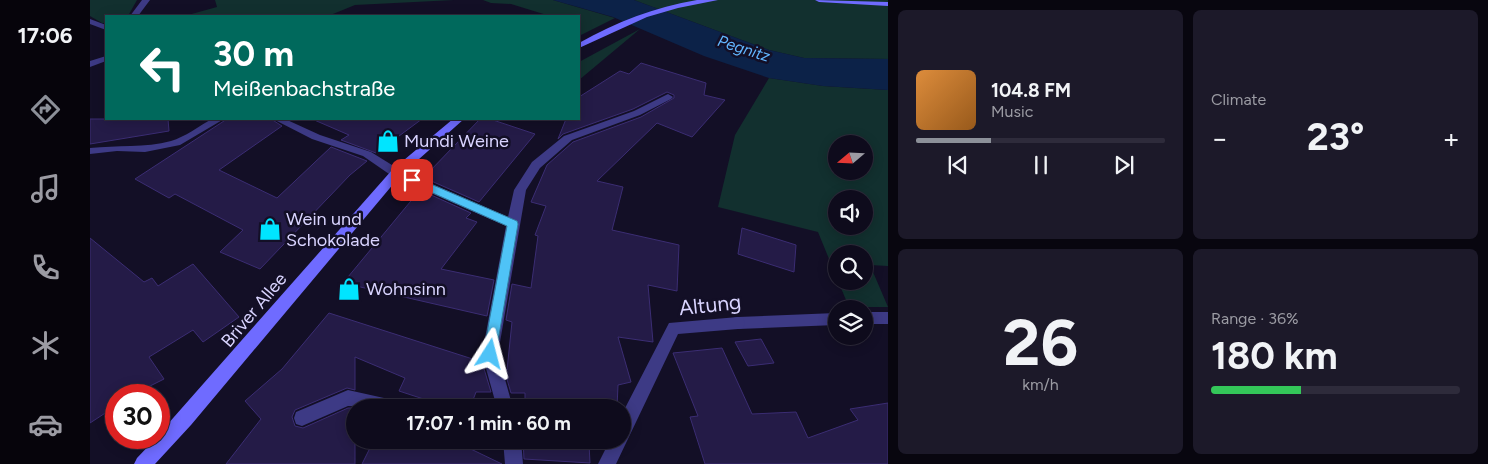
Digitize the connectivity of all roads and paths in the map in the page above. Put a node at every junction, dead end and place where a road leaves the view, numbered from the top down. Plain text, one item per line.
1 (146, 0) edge
2 (714, 0) edge
3 (819, 0) edge
4 (888, 4) edge
5 (135, 15) edge
6 (90, 21) edge
7 (105, 28) edge
8 (583, 44) edge
9 (105, 58) edge
10 (90, 64) edge
11 (668, 97) dead end
12 (217, 120) edge
13 (280, 120) edge
14 (458, 120) edge
15 (90, 151) edge
16 (396, 173) junction
17 (513, 224) junction
18 (873, 318) edge
19 (888, 318) edge
20 (828, 320) edge
21 (352, 399) edge
22 (502, 399) edge
23 (631, 415) edge
24 (302, 418) dead end
25 (513, 449) edge
26 (614, 449) edge
27 (143, 464) edge
28 (514, 464) edge
29 (607, 464) edge

1 - 5 street
2 - 8 main road
3 - 4 main road
6 - 7 street
9 - 10 street
11 - 17 street
12 - 15 street
13 - 16 street
14 - 16 main road, Briver Allee
16 - 17 street
16 - 27 main road, Briver Allee
17 - 22 street
18 - 19 street
20 - 23 street, Altung
21 - 24 street
25 - 28 street
26 - 29 street

